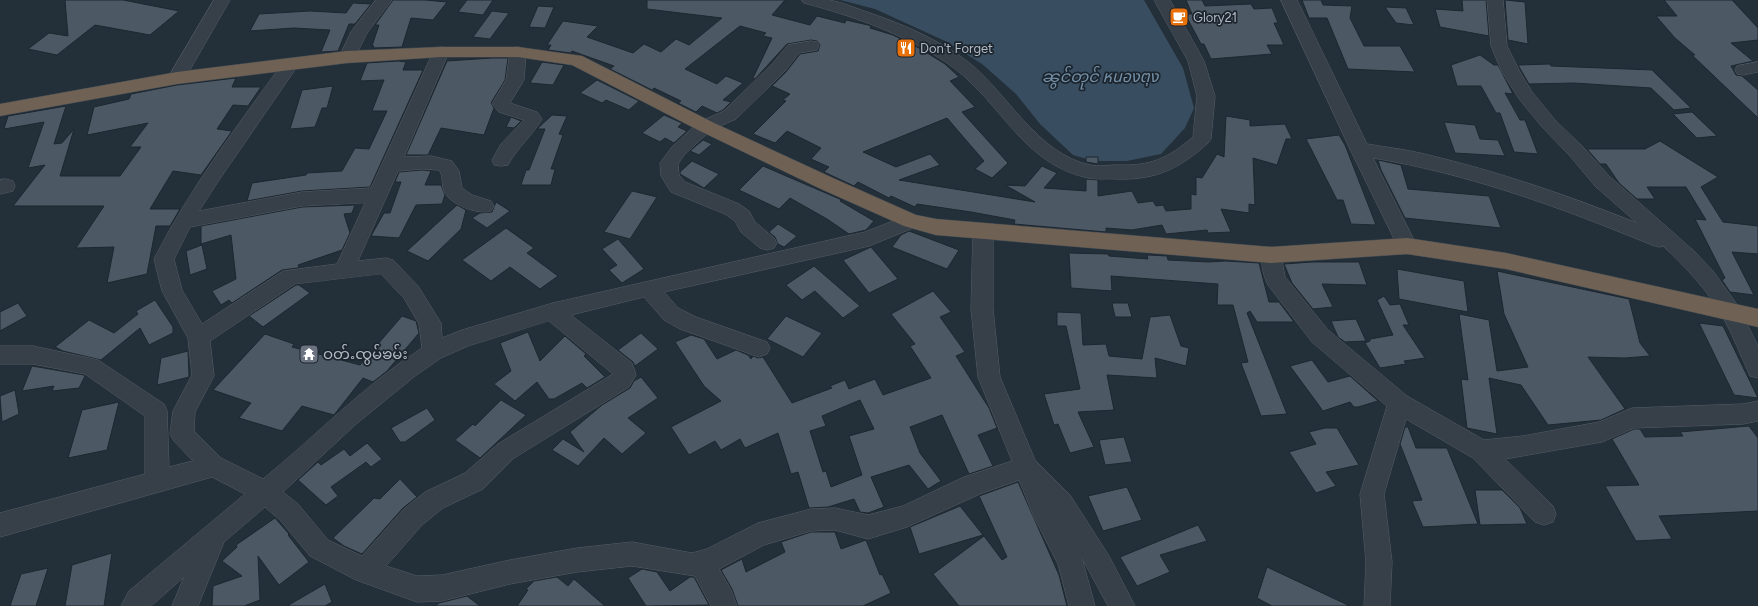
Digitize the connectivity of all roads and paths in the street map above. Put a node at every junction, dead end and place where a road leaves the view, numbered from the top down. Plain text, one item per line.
1 (222, 0) edge
2 (384, 0) edge
3 (810, 0) edge
4 (1162, 0) edge
5 (1289, 0) edge
6 (1495, 0) edge
7 (811, 46) dead end
8 (441, 52) junction
9 (518, 52) junction
10 (347, 56) junction
11 (291, 64) junction
12 (177, 78) junction
13 (2, 113) edge
14 (705, 126) junction
15 (1360, 149) junction
16 (501, 160) dead end
17 (391, 165) junction
18 (378, 195) junction
19 (484, 206) dead end
20 (182, 221) junction
21 (911, 221) junction
22 (983, 231) junction
23 (767, 244) dead end
24 (1672, 245) junction
25 (1407, 246) junction
26 (1271, 255) junction
27 (344, 271) junction
28 (648, 288) junction
29 (553, 310) junction
30 (1731, 312) junction
31 (1758, 318) edge
32 (199, 337) junction
33 (759, 348) dead end
34 (433, 352) junction
35 (0, 355) edge
36 (1758, 369) edge
37 (1399, 403) junction
38 (1758, 411) edge
39 (1481, 451) junction
40 (213, 466) junction
41 (1026, 467) junction
42 (158, 482) junction
43 (266, 492) junction
44 (1544, 514) dead end
45 (0, 525) edge
46 (215, 534) junction
47 (701, 563) junction
48 (365, 572) junction
49 (134, 606) edge
50 (186, 606) edge
51 (724, 606) edge
52 (1082, 606) edge
53 (1122, 606) edge
54 (1377, 606) edge

1 - 12 street
2 - 10 street
3 - 4 street
5 - 15 street
6 - 24 street
7 - 14 street
8 - 9 highway
8 - 10 highway
8 - 17 street
9 - 14 highway
9 - 16 street
10 - 11 highway
11 - 12 highway
11 - 20 street
12 - 13 highway
14 - 21 highway
14 - 23 street
15 - 24 street
15 - 25 street
17 - 18 street
17 - 19 street
18 - 20 street
18 - 27 street
20 - 32 street
21 - 22 highway
21 - 28 street
22 - 26 highway
22 - 41 street
24 - 30 street
25 - 26 highway
25 - 30 highway
26 - 37 street
27 - 32 street
27 - 34 street
28 - 29 street
28 - 33 street
29 - 34 street
29 - 48 street
30 - 31 highway
30 - 36 street
32 - 40 street
34 - 43 street
35 - 42 street
37 - 39 street
37 - 54 street
38 - 39 street
39 - 44 street
40 - 42 street
40 - 43 street
41 - 47 street
41 - 52 street
41 - 53 street
42 - 45 street
43 - 46 street
43 - 48 street
46 - 49 street
46 - 50 street
47 - 48 street
47 - 51 street

